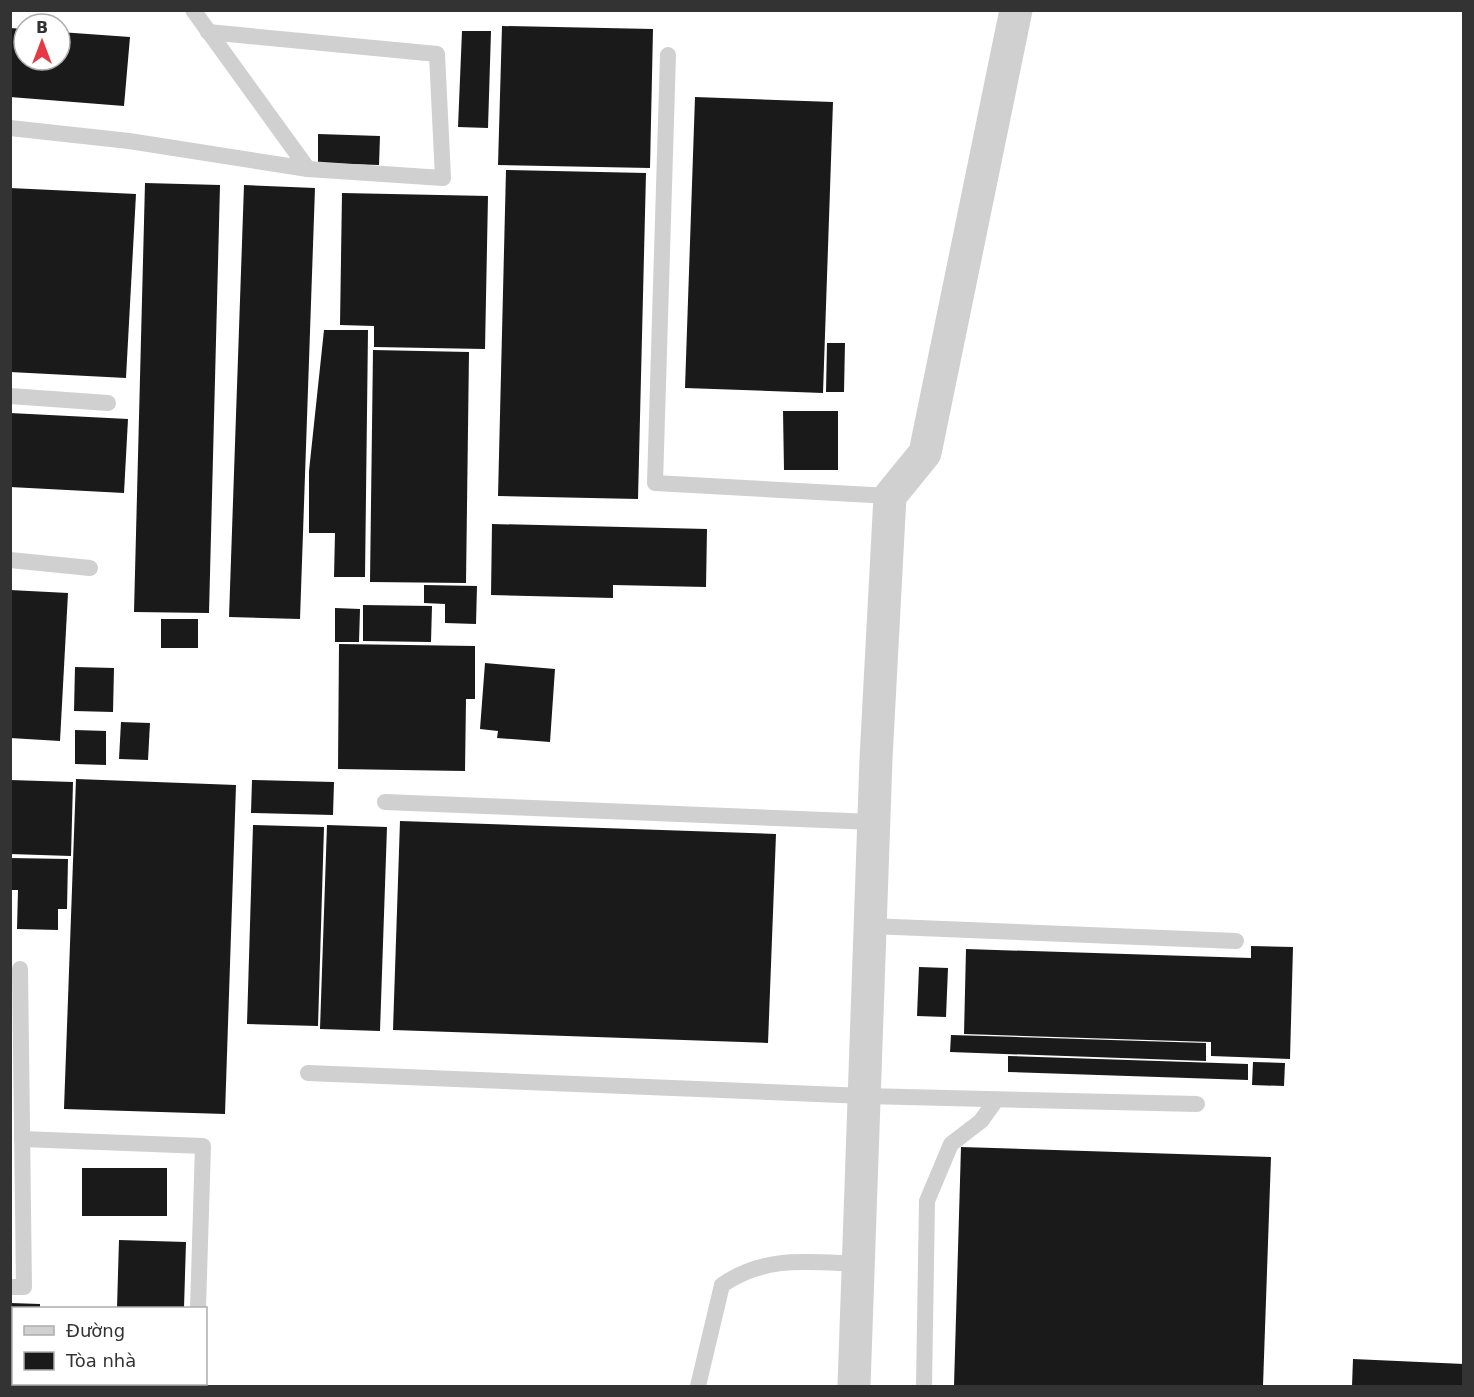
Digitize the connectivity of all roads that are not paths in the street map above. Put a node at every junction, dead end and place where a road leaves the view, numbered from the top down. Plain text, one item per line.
1 (193, 10) edge
2 (1016, 10) edge
3 (208, 32) junction
4 (668, 55) dead end
5 (10, 128) edge
6 (308, 169) junction
7 (10, 396) edge
8 (108, 403) dead end
9 (890, 496) junction
10 (10, 560) edge
11 (90, 568) dead end
12 (385, 802) dead end
13 (874, 822) junction
14 (870, 926) junction
15 (1236, 941) dead end
16 (20, 969) dead end
17 (308, 1073) dead end
18 (864, 1096) junction
19 (996, 1100) junction
20 (1197, 1104) dead end
21 (22, 1139) junction
22 (858, 1264) junction
23 (10, 1287) edge
24 (198, 1307) edge
25 (698, 1386) edge
26 (854, 1386) edge
27 (924, 1386) edge

1 - 3 lane
2 - 9 street
3 - 6 lane
3 - 6 lane
4 - 9 lane
5 - 6 lane
7 - 8 lane
9 - 13 street
10 - 11 lane
12 - 13 lane
13 - 14 street
14 - 15 lane
14 - 18 street
16 - 21 lane
17 - 18 lane
18 - 19 lane
18 - 22 street
19 - 20 lane
19 - 27 lane
21 - 23 lane
21 - 24 lane
22 - 25 lane
22 - 26 street

